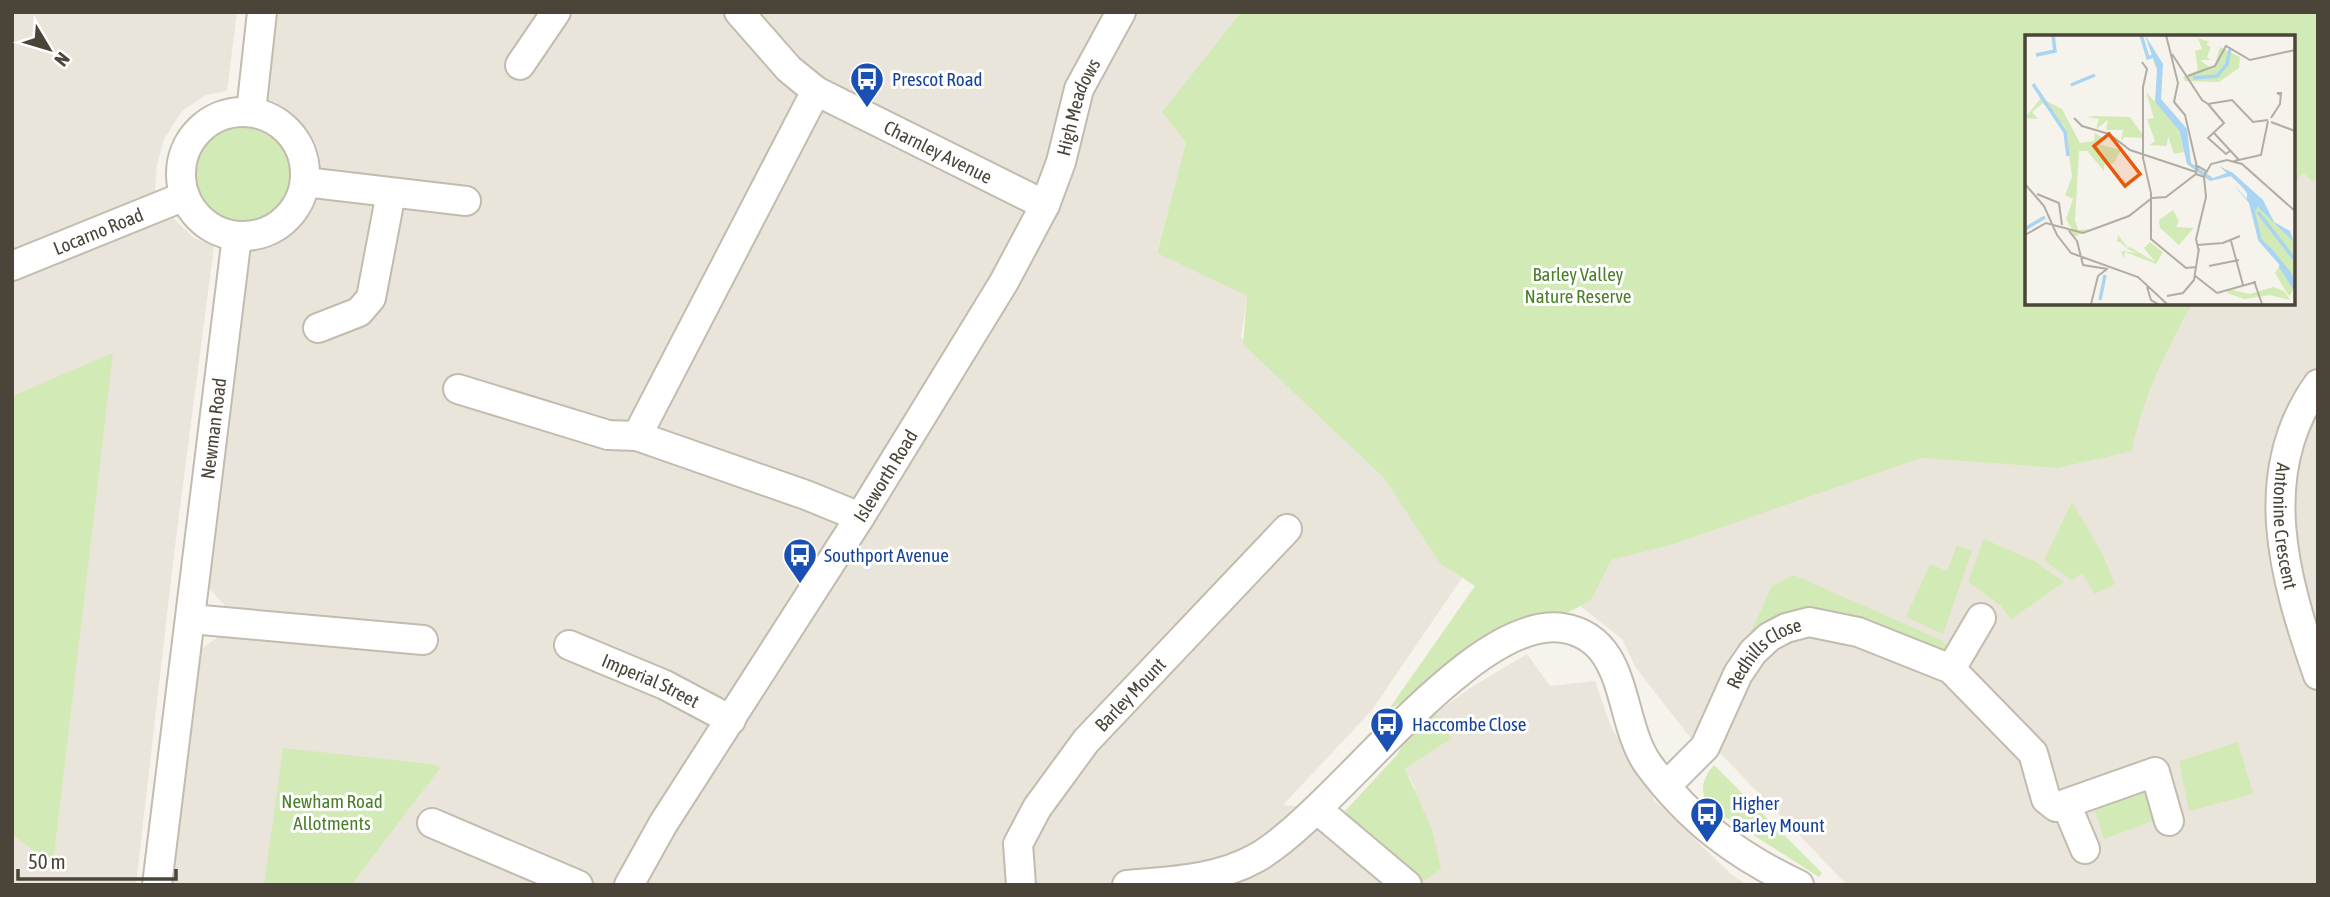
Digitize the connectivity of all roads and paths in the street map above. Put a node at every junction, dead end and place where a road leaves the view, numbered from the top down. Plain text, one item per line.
1 (262, 12) edge
2 (556, 12) edge
3 (739, 12) edge
4 (1121, 12) edge
5 (520, 65) dead end
6 (816, 91) junction
7 (251, 112) junction
8 (305, 183) junction
9 (391, 193) junction
10 (185, 196) junction
11 (466, 201) dead end
12 (1045, 205) junction
13 (237, 236) junction
14 (12, 266) edge
15 (318, 328) dead end
16 (2318, 384) edge
17 (458, 389) dead end
18 (638, 436) junction
19 (860, 517) junction
20 (1287, 528) dead end
21 (1982, 618) dead end
22 (191, 619) junction
23 (423, 640) dead end
24 (569, 645) dead end
25 (1951, 670) junction
26 (2318, 675) edge
27 (731, 720) junction
28 (1667, 785) junction
29 (2066, 804) junction
30 (1318, 810) junction
31 (2169, 821) dead end
32 (432, 823) dead end
33 (2085, 849) dead end
34 (157, 885) edge
35 (578, 885) edge
36 (629, 885) edge
37 (1021, 885) edge
38 (1127, 885) edge
39 (1407, 885) edge
40 (1799, 885) edge

1 - 7 street
2 - 5 street
3 - 6 street, Charnley Avenue
4 - 12 street, High Meadows
6 - 12 street, Charnley Avenue
6 - 18 street
7 - 8 street
7 - 10 street
8 - 9 street
8 - 13 street
9 - 11 street
9 - 15 street
10 - 13 street
10 - 14 street, Locarno Road
12 - 19 street, Isleworth Road
13 - 22 street, Newman Road
16 - 26 street, Antonine Crescent
17 - 18 street
18 - 19 street
19 - 27 street, Isleworth Road
20 - 37 street, Barley Mount
21 - 25 street
22 - 23 street
22 - 34 street, Newman Road
24 - 27 street, Imperial Street
25 - 28 street, Redhills Close
25 - 29 street, Redhills Close
27 - 36 street, Isleworth Road
28 - 30 street
28 - 40 street
29 - 31 street
29 - 33 street
30 - 38 street
30 - 39 street
32 - 35 street

